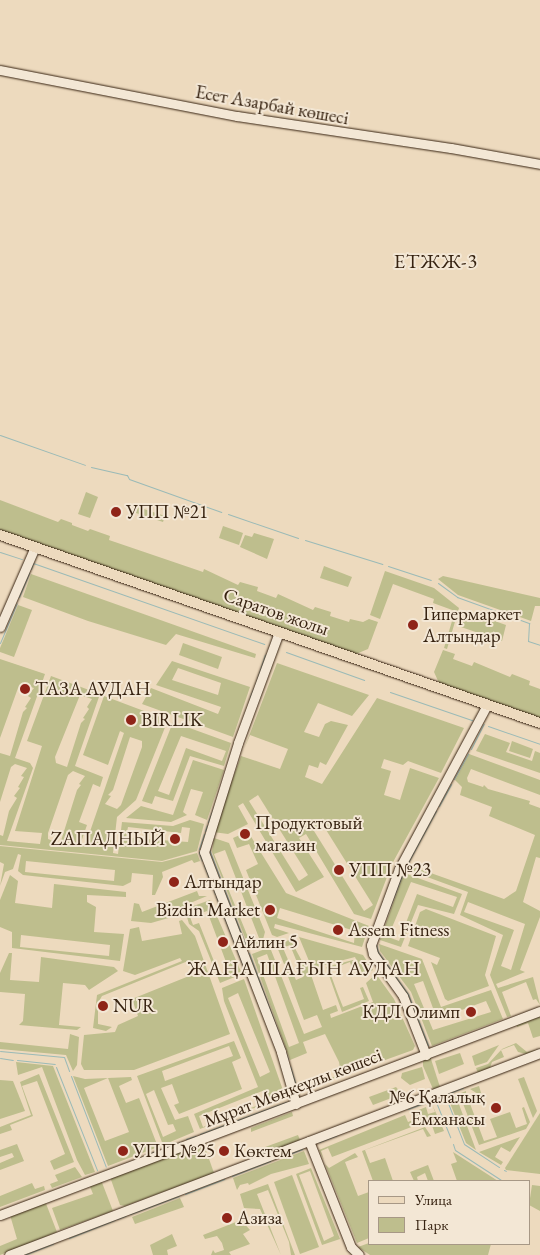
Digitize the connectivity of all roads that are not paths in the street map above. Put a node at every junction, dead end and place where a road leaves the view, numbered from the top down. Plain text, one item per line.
1 (0, 70) edge
2 (540, 164) edge
3 (0, 535) edge
4 (0, 540) edge
5 (34, 549) junction
6 (0, 627) edge
7 (278, 634) junction
8 (486, 707) junction
9 (540, 723) edge
10 (540, 728) edge
11 (540, 1011) edge
12 (540, 1052) edge
13 (426, 1055) junction
14 (296, 1104) junction
15 (309, 1140) junction
16 (0, 1215) edge
17 (9, 1255) edge
18 (359, 1255) edge

1 - 2 street, Есет Азарбай көшесі
3 - 5 main road, Саратов жолы
4 - 5 main road, Саратов жолы
5 - 6 street
5 - 7 main road, Саратов жолы
7 - 8 main road, Саратов жолы
7 - 14 street
8 - 9 main road, Саратов жолы
8 - 10 main road, Саратов жолы
8 - 13 street
11 - 13 street, Мұрат Мөңкеұлы көшесі
12 - 15 street
13 - 14 street, Мұрат Мөңкеұлы көшесі
14 - 16 street, Мұрат Мөңкеұлы көшесі
15 - 17 street
15 - 18 street

